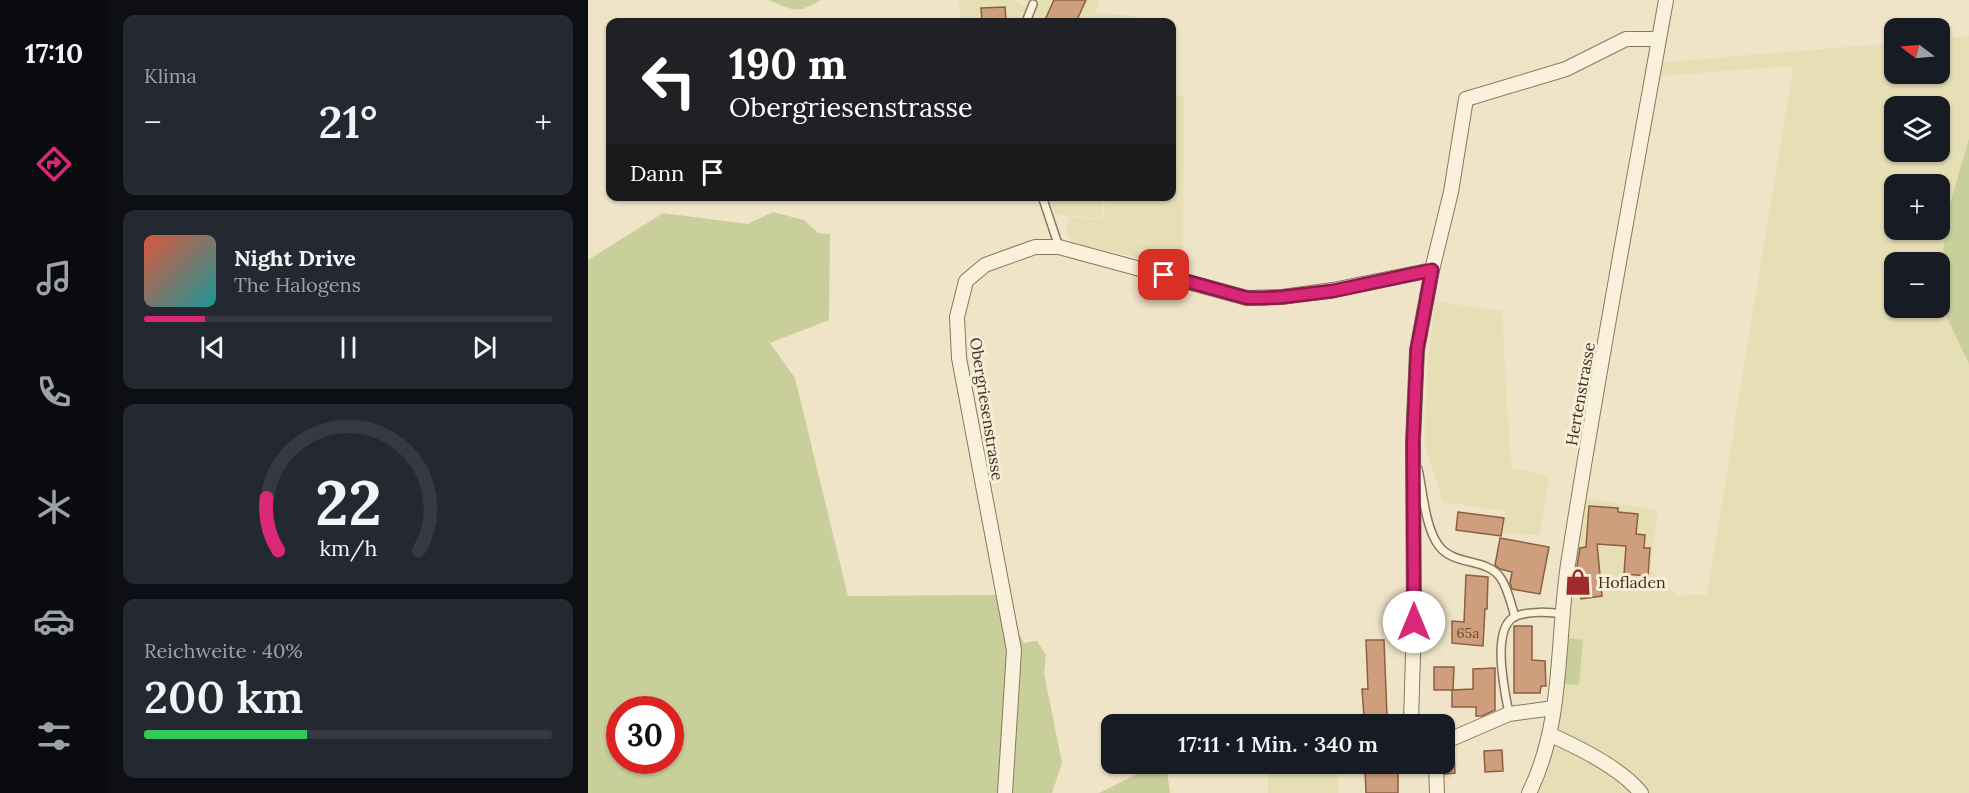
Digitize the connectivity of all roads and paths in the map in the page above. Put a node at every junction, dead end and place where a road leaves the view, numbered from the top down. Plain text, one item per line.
1 (1666, 0) edge
2 (1033, 4) dead end
3 (1028, 18) edge
4 (1659, 39) junction
5 (1044, 201) edge
6 (1059, 247) junction
7 (1432, 270) junction
8 (1413, 442) junction
9 (1563, 614) junction
10 (1515, 617) junction
11 (1554, 708) junction
12 (1413, 714) edge
13 (1509, 714) junction
14 (1551, 735) junction
15 (1455, 737) edge
16 (1436, 774) edge
17 (1005, 793) edge
18 (1437, 793) edge
19 (1529, 793) edge
20 (1641, 793) edge

1 - 4 street, Hertenstrasse
2 - 3 lane
4 - 7 street
4 - 9 street, Hertenstrasse
5 - 6 lane
6 - 7 street, Obergriesenstrasse
6 - 17 street, Obergriesenstrasse
7 - 8 street
8 - 10 lane
8 - 12 street
9 - 10 lane
9 - 11 street, Hertenstrasse
10 - 13 lane
11 - 13 street
11 - 14 street, Hertenstrasse
13 - 15 street
14 - 19 street, Hertenstrasse
14 - 20 street
16 - 18 street

